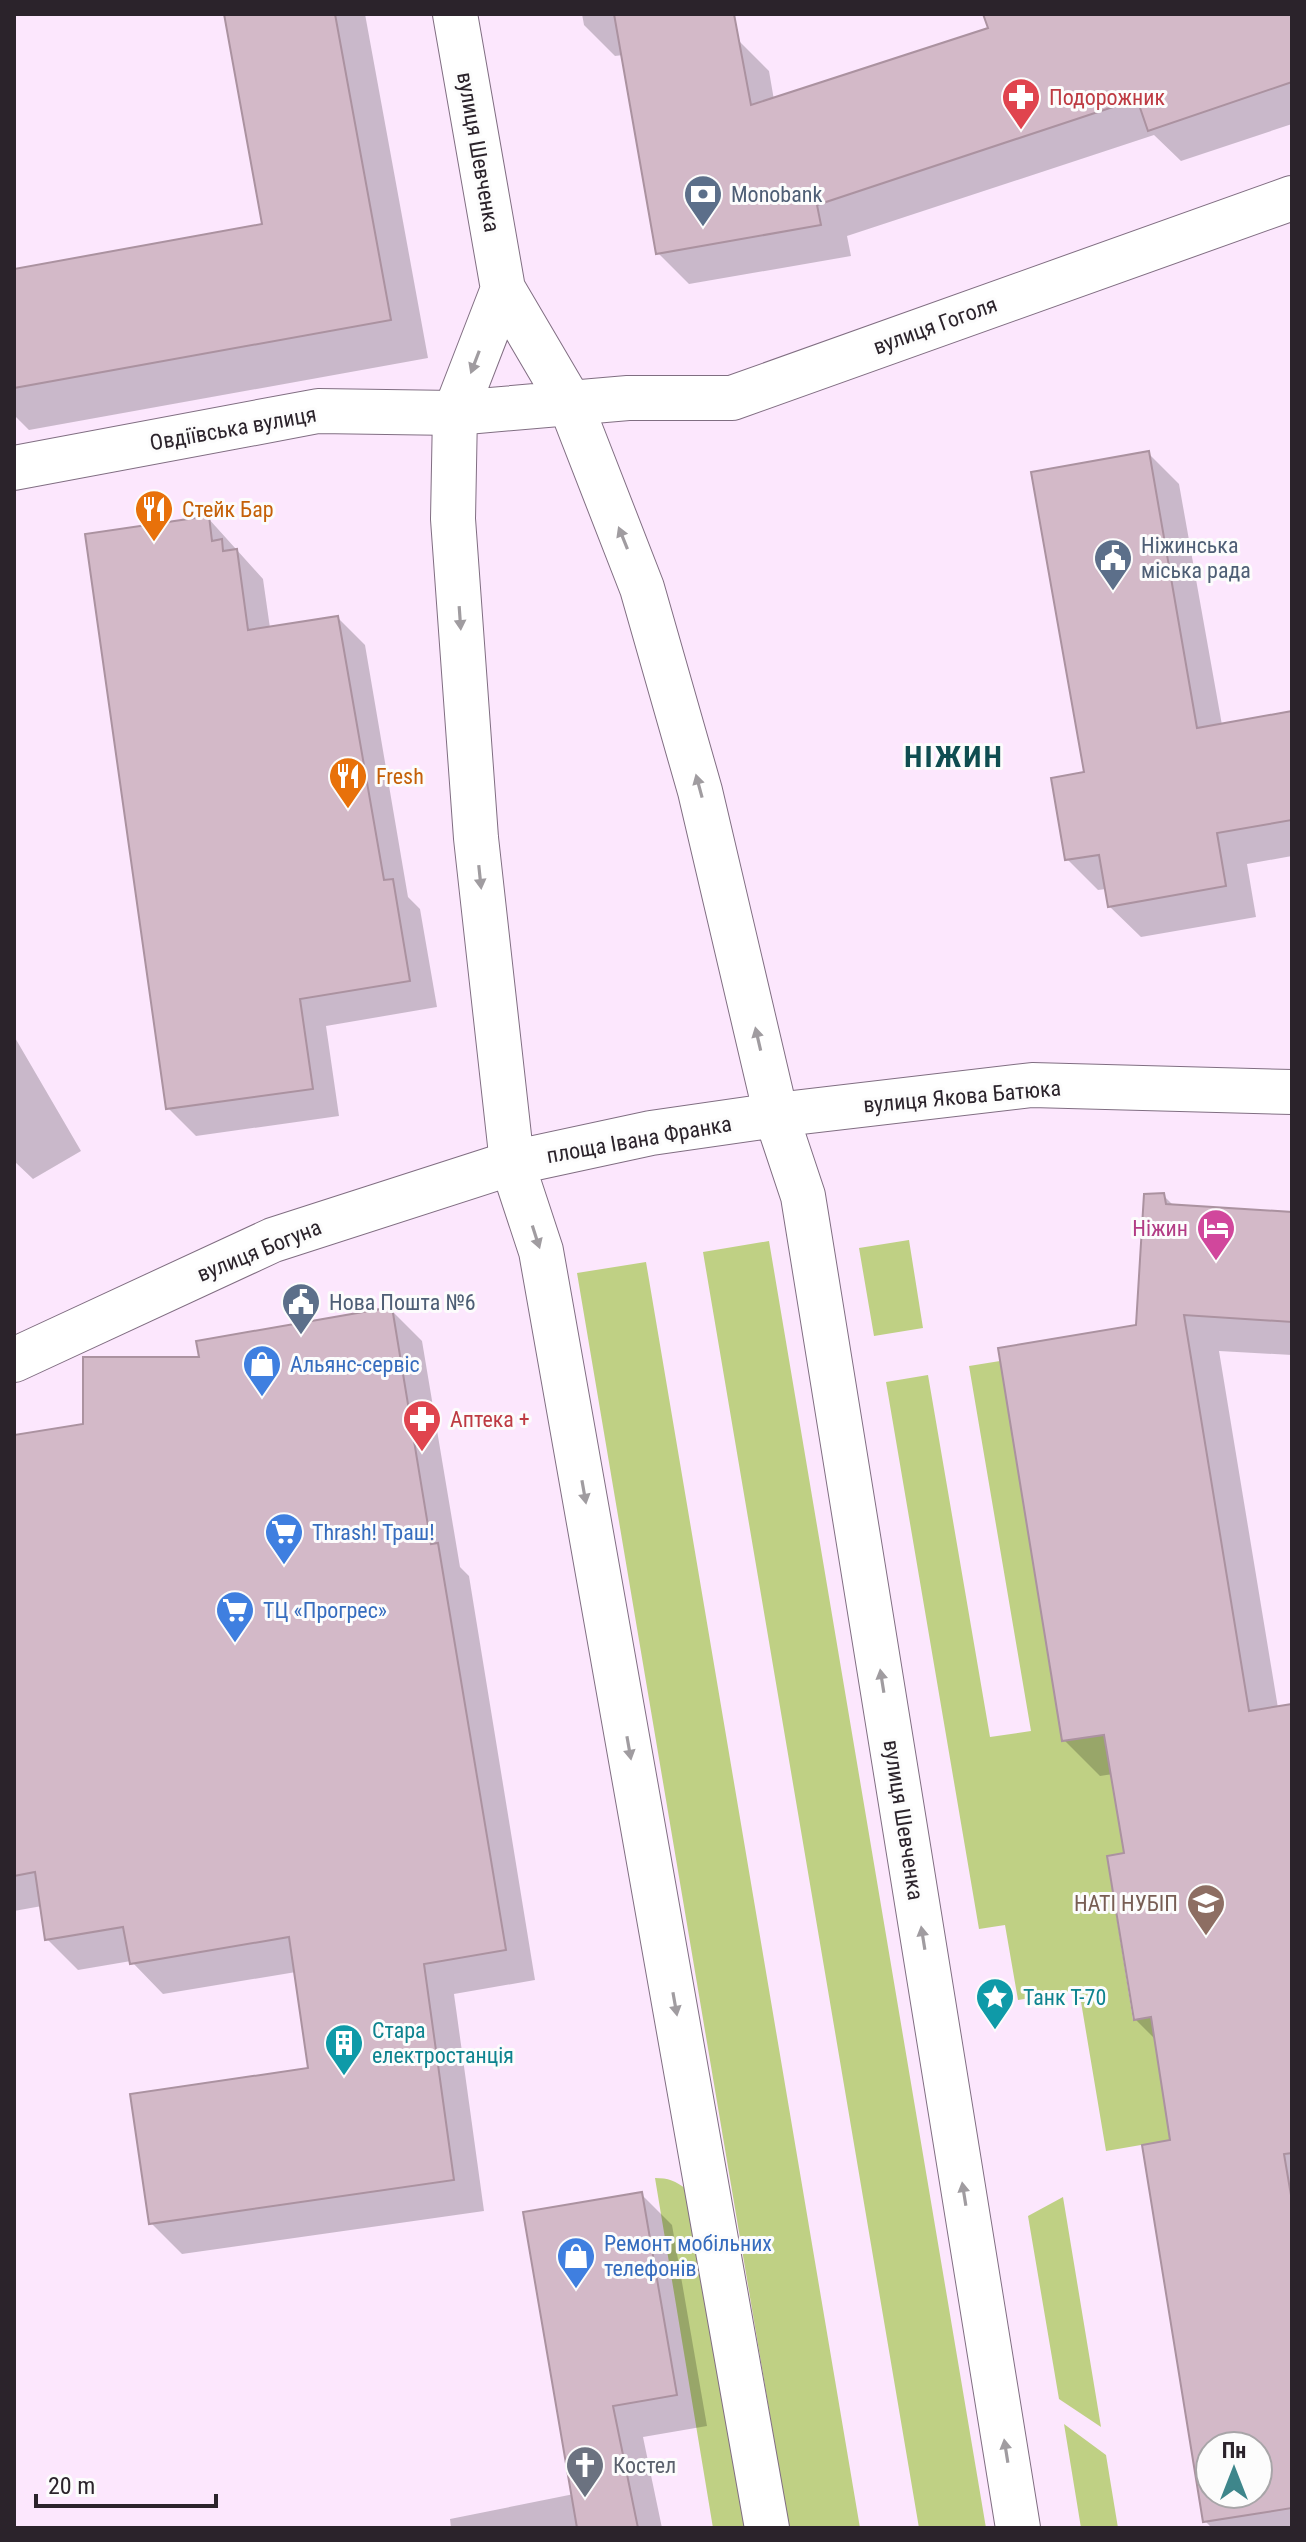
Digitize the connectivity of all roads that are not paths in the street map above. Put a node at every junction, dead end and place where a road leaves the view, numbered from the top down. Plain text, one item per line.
1 (455, 14) edge
2 (1292, 198) edge
3 (503, 289) junction
4 (570, 403) junction
5 (455, 413) junction
6 (14, 468) edge
7 (1292, 1092) edge
8 (776, 1115) junction
9 (512, 1163) junction
10 (14, 1360) edge
11 (767, 2528) edge
12 (1018, 2528) edge

1 - 3 main road, вулиця Шевченка
2 - 4 main road, вулиця Гоголя
3 - 4 main road
3 -> 5 main road
4 - 5 main road
8 -> 4 main road
5 - 6 main road, Овдіївська вулиця
5 -> 9 main road
7 - 8 main road, вулиця Якова Батюка
8 - 9 main road, площа Івана Франка
12 -> 8 main road, вулиця Шевченка
9 - 10 main road, вулиця Богуна
9 -> 11 main road

